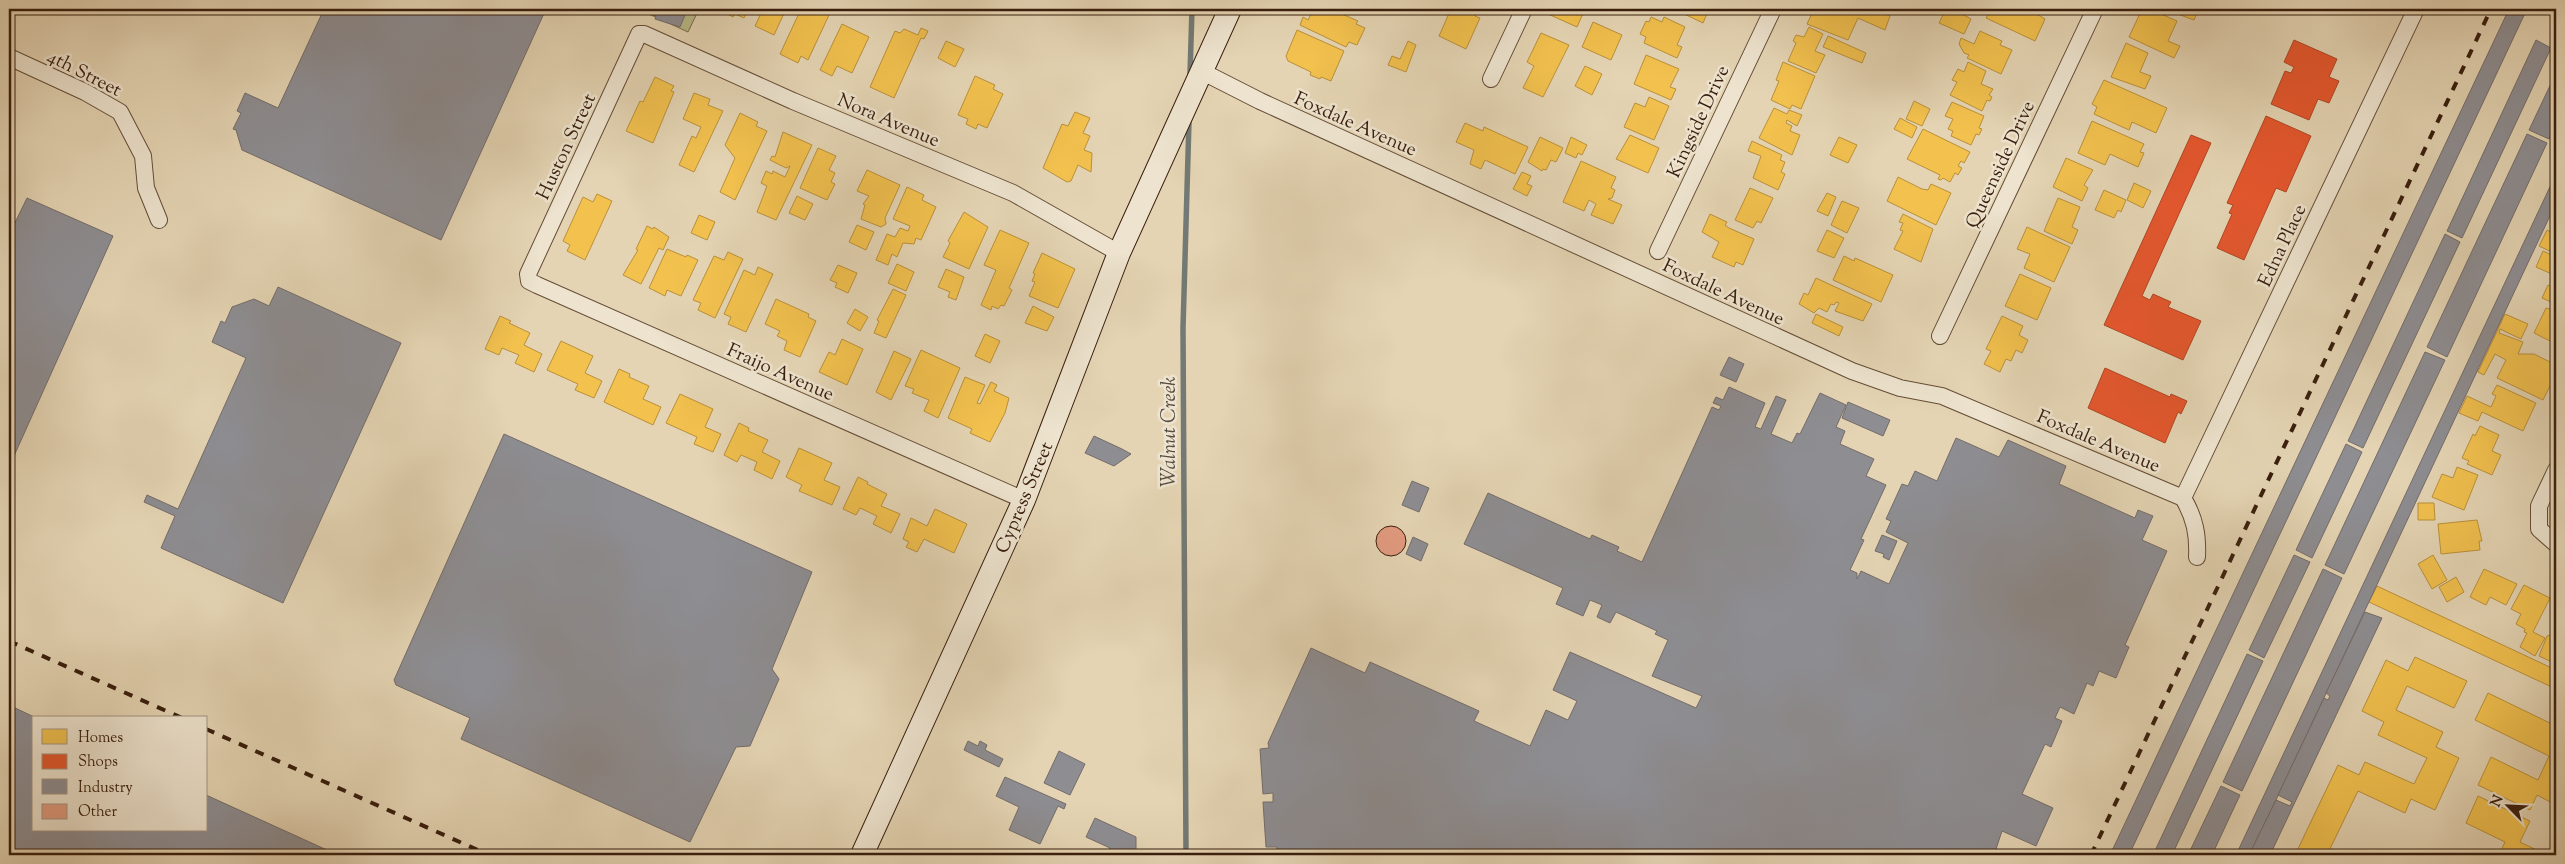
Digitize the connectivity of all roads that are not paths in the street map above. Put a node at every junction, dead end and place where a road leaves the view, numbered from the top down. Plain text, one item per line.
1 (1230, 9) edge
2 (1524, 9) edge
3 (1773, 9) edge
4 (2095, 9) edge
5 (2416, 9) edge
6 (639, 34) joint
7 (9, 57) edge
8 (1203, 72) junction
9 (1491, 79) dead end
10 (159, 220) dead end
11 (1658, 251) dead end
12 (1119, 253) junction
13 (528, 274) joint
14 (1940, 336) dead end
15 (2556, 470) edge
16 (2183, 498) junction
17 (1024, 500) junction
18 (2556, 544) edge
19 (2197, 558) dead end
20 (862, 855) edge

1 - 8 street, Cypress Street
2 - 9 street
3 - 11 street, Kingside Drive
4 - 14 street, Queenside Drive
5 - 16 street, Edna Place
6 - 12 street, Nora Avenue
6 - 13 street, Huston Street
7 - 10 street, 4th Street
8 - 12 street, Cypress Street
8 - 16 street, Foxdale Avenue
12 - 17 street, Cypress Street
13 - 17 street, Fraijo Avenue
15 - 18 street
16 - 19 street
17 - 20 street, Cypress Street

